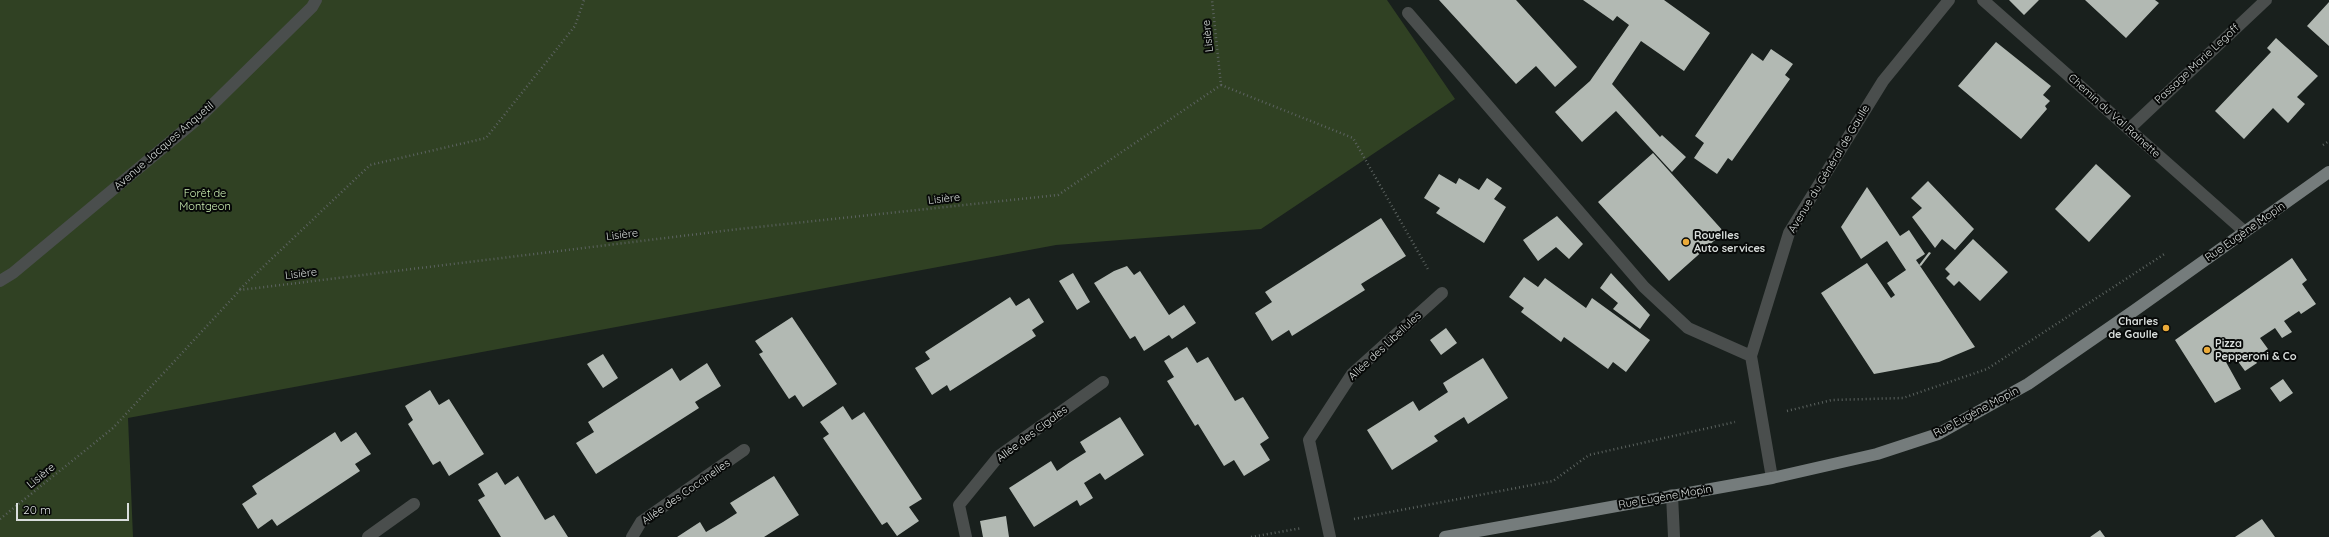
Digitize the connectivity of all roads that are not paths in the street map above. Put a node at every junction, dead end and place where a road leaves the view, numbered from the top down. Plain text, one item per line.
1 (316, 0) edge
2 (1949, 0) edge
3 (1984, 0) edge
4 (2266, 0) edge
5 (1408, 14) dead end
6 (2129, 128) junction
7 (2329, 172) edge
8 (2245, 232) junction
9 (0, 281) edge
10 (1442, 293) road end
11 (1751, 356) junction
12 (1103, 382) dead end
13 (744, 450) dead end
14 (1772, 478) junction
15 (1672, 495) junction
16 (414, 504) dead end
17 (368, 537) edge
18 (632, 537) edge
19 (966, 537) edge
20 (1330, 537) edge
21 (1445, 537) edge
22 (1674, 537) edge

1 - 9 street, Avenue Jacques Anquetil
2 - 11 street, Avenue du Général de Gaulle
3 - 6 street, Chemin du Val Rainette
4 - 6 street, Passage Marie Legoff
5 - 11 street
6 - 8 street, Chemin du Val Rainette
7 - 8 main road, Rue Eugène Mopin
8 - 14 main road, Rue Eugène Mopin
10 - 20 street, Allée des Libellules
11 - 14 street, Avenue du Général de Gaulle
12 - 19 street, Allée des Cigales
13 - 18 street, Allée des Coccinelles
14 - 15 main road, Rue Eugène Mopin
15 - 21 main road, Rue Eugène Mopin
15 - 22 street
16 - 17 street

